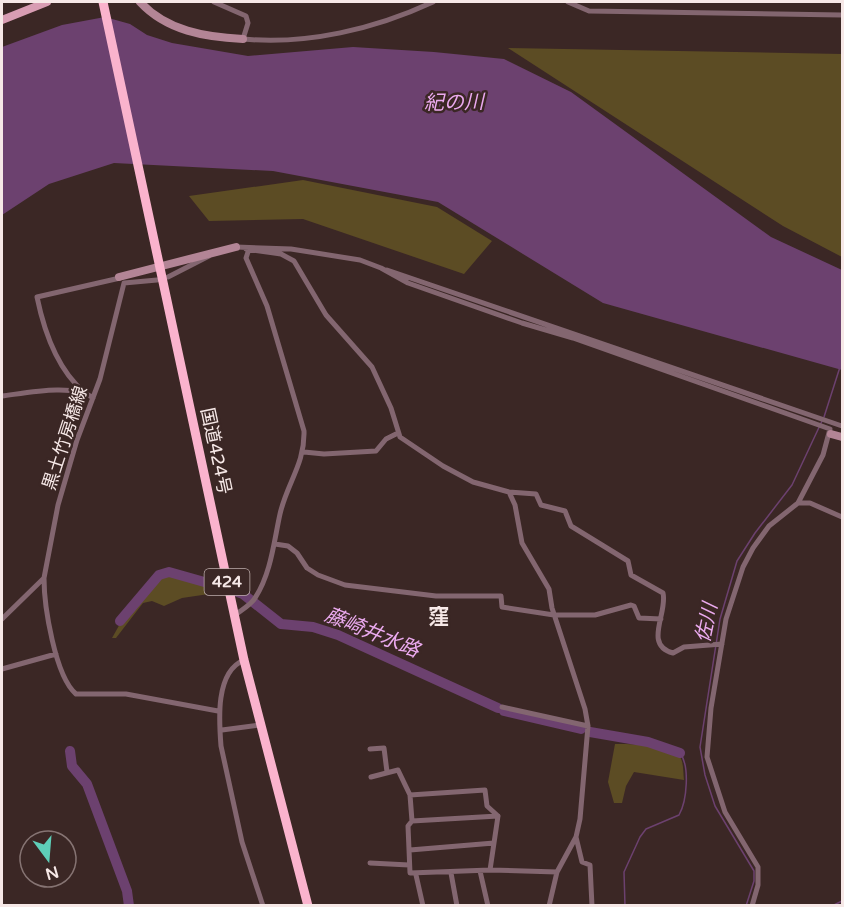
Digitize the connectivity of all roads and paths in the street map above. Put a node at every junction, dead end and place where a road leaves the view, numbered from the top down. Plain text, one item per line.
1 (47, 2) edge
2 (140, 2) edge
3 (214, 2) edge
4 (433, 2) edge
5 (568, 2) edge
6 (103, 3) edge
7 (843, 15) edge
8 (2, 20) edge
9 (243, 39) junction
10 (236, 247) junction
11 (249, 249) junction
12 (212, 252) junction
13 (160, 265) junction
14 (168, 277) dead end
15 (122, 280) junction
16 (157, 280) dead end
17 (84, 392) junction
18 (2, 396) edge
19 (93, 398) junction
20 (843, 426) edge
21 (829, 427) junction
22 (398, 433) junction
23 (843, 437) edge
24 (304, 452) junction
25 (509, 492) junction
26 (798, 503) junction
27 (843, 517) edge
28 (275, 544) junction
29 (45, 578) junction
30 (554, 615) junction
31 (234, 616) junction
32 (2, 619) edge
33 (661, 619) junction
34 (721, 644) junction
35 (56, 654) junction
36 (244, 660) junction
37 (2, 669) edge
38 (502, 707) dead end
39 (218, 711) junction
40 (260, 725) junction
41 (588, 726) junction
42 (222, 730) junction
43 (370, 749) dead end
44 (387, 772) junction
45 (371, 777) dead end
46 (410, 795) junction
47 (498, 816) junction
48 (412, 821) junction
49 (576, 837) junction
50 (494, 843) junction
51 (410, 850) junction
52 (370, 863) dead end
53 (409, 865) junction
54 (490, 870) junction
55 (480, 871) junction
56 (557, 872) junction
57 (451, 873) junction
58 (416, 875) junction
59 (263, 906) edge
60 (308, 906) edge
61 (423, 906) edge
62 (457, 906) edge
63 (488, 906) edge
64 (549, 906) edge
65 (592, 906) edge
66 (752, 906) edge

1 - 8 main road
2 - 9 street
3 - 9 street
4 - 9 street
5 - 7 street
6 - 13 highway, 国道424号 / 424
10 - 11 street
10 - 12 street
10 - 21 street
11 - 22 street
11 - 24 street
12 - 13 street
12 - 14 street
13 - 15 street
13 - 31 highway, 国道424号 / 424
15 - 16 street
15 - 17 street
15 - 19 street, 黒土竹房橋線
17 - 18 street
17 - 19 street
19 - 29 street, 黒土竹房橋線
20 - 21 street
21 - 23 street
21 - 26 street
22 - 24 street
22 - 25 street
24 - 28 street
25 - 30 street
25 - 33 street
26 - 27 street
26 - 34 street
28 - 30 street
28 - 31 street
29 - 32 street
29 - 35 street, 黒土竹房橋線
30 - 33 street
30 - 41 street
31 - 36 highway, 国道424号 / 424
33 - 34 street
34 - 66 street
35 - 37 street
35 - 39 street, 黒土竹房橋線
36 - 39 street
36 - 40 highway, 国道424号 / 424
38 - 41 street
39 - 42 street
40 - 42 street
40 - 60 highway, 国道424号 / 424
41 - 49 street
42 - 59 street
43 - 44 street
44 - 45 street
44 - 46 street
46 - 47 street
46 - 48 street
47 - 48 street
47 - 50 street
48 - 51 street
49 - 56 street
49 - 65 street
50 - 51 street
50 - 54 street
51 - 53 street
52 - 53 street
53 - 58 street
54 - 55 street
54 - 56 street
55 - 57 street
55 - 63 street
56 - 64 street
57 - 58 street
57 - 62 street
58 - 61 street

